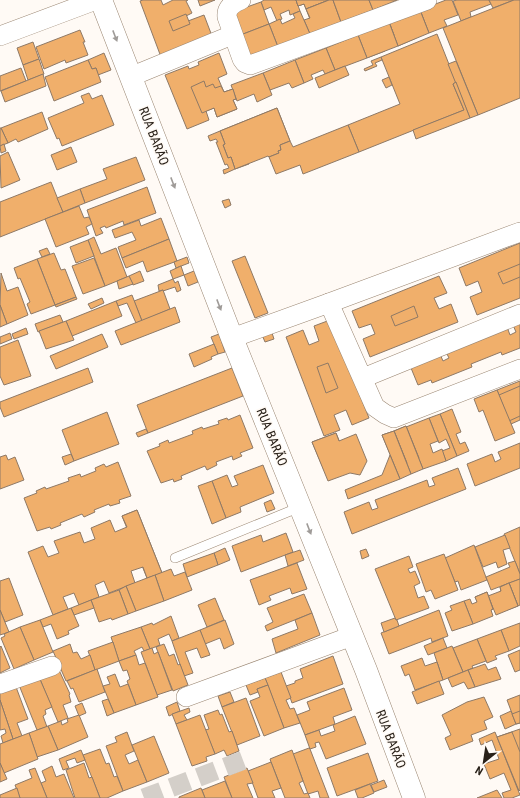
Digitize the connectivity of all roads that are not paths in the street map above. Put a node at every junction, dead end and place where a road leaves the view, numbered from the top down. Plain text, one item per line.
1 (96, 0) edge
2 (101, 0) edge
3 (241, 0) edge
4 (427, 0) edge
5 (232, 35) junction
6 (0, 36) edge
7 (130, 77) junction
8 (520, 232) edge
9 (329, 304) junction
10 (520, 314) edge
11 (232, 338) junction
12 (520, 369) edge
13 (363, 378) junction
14 (300, 507) junction
15 (175, 558) dead end
16 (352, 636) junction
17 (52, 666) dead end
18 (0, 684) edge
19 (186, 697) dead end
20 (414, 798) edge

1 - 6 street
2 -> 7 street, RUA BARÃO
3 - 5 street
4 - 5 street
5 - 7 street
7 -> 11 street, RUA BARÃO
8 - 9 street
9 - 11 street
9 - 13 street
10 - 13 street
11 - 14 street, RUA BARÃO
12 - 13 street
14 - 15 lane
14 -> 16 street, RUA BARÃO
16 - 19 street
16 - 20 street, RUA BARÃO
17 - 18 street

